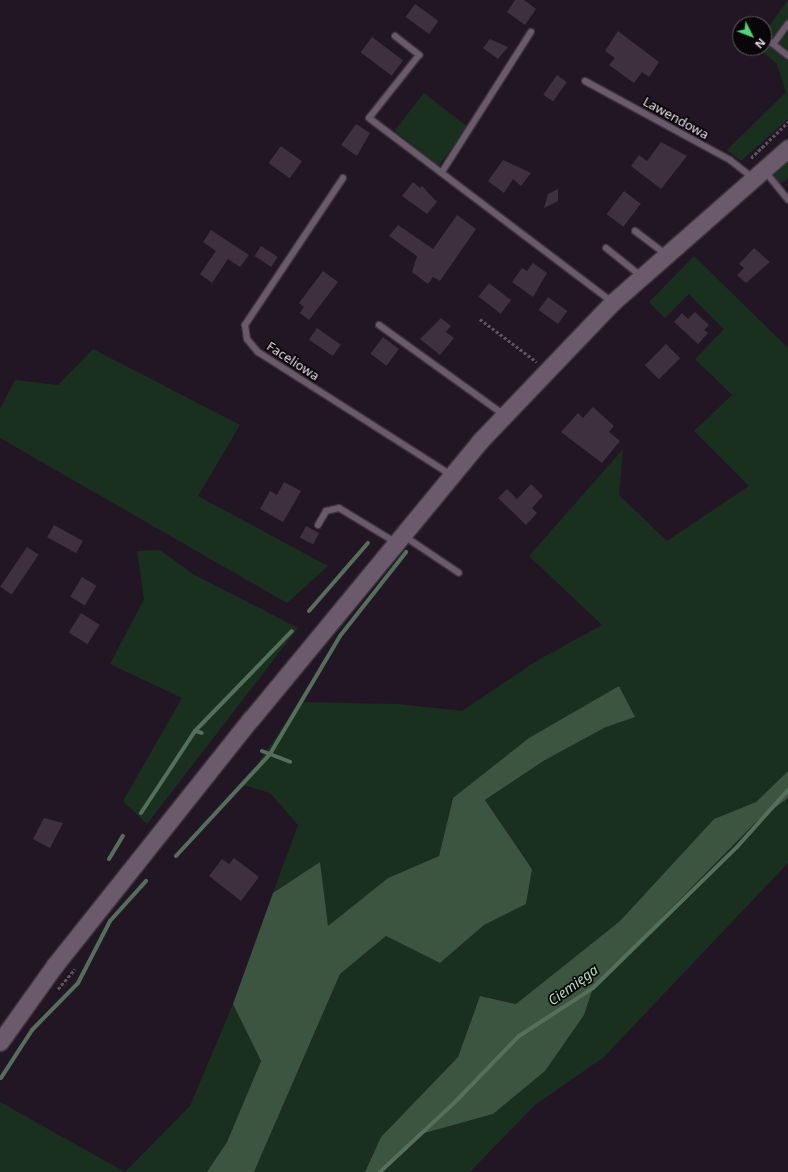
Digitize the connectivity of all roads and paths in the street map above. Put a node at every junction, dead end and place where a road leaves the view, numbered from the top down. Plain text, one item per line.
1 (788, 24) edge
2 (530, 32) dead end
3 (395, 36) dead end
4 (774, 42) joint
5 (788, 56) edge
6 (585, 81) dead end
7 (788, 148) edge
8 (442, 172) junction
9 (758, 173) junction
10 (343, 178) dead end
11 (788, 200) edge
12 (635, 231) dead end
13 (606, 248) dead end
14 (665, 254) junction
15 (641, 276) junction
16 (613, 302) junction
17 (480, 319) dead end
18 (379, 324) dead end
19 (547, 369) junction
20 (505, 414) junction
21 (451, 475) junction
22 (318, 525) dead end
23 (398, 538) junction
24 (459, 573) dead end
25 (55, 965) junction
26 (0, 1024) edge
27 (0, 1042) edge

1 - 4 lane
2 - 8 lane
3 - 8 lane
4 - 5 lane
6 - 9 lane, Lawendowa
7 - 9 main road
8 - 16 lane
9 - 11 lane, Lawendowa
9 - 14 main road
10 - 21 lane, Faceliowa
12 - 14 lane
13 - 15 lane
14 - 15 main road
15 - 16 main road
16 - 19 main road
17 - 19 path
18 - 20 lane
19 - 20 main road
20 - 21 main road
21 - 23 main road
22 - 23 lane
23 - 24 lane
23 - 25 main road
25 - 26 main road
25 - 27 main road

